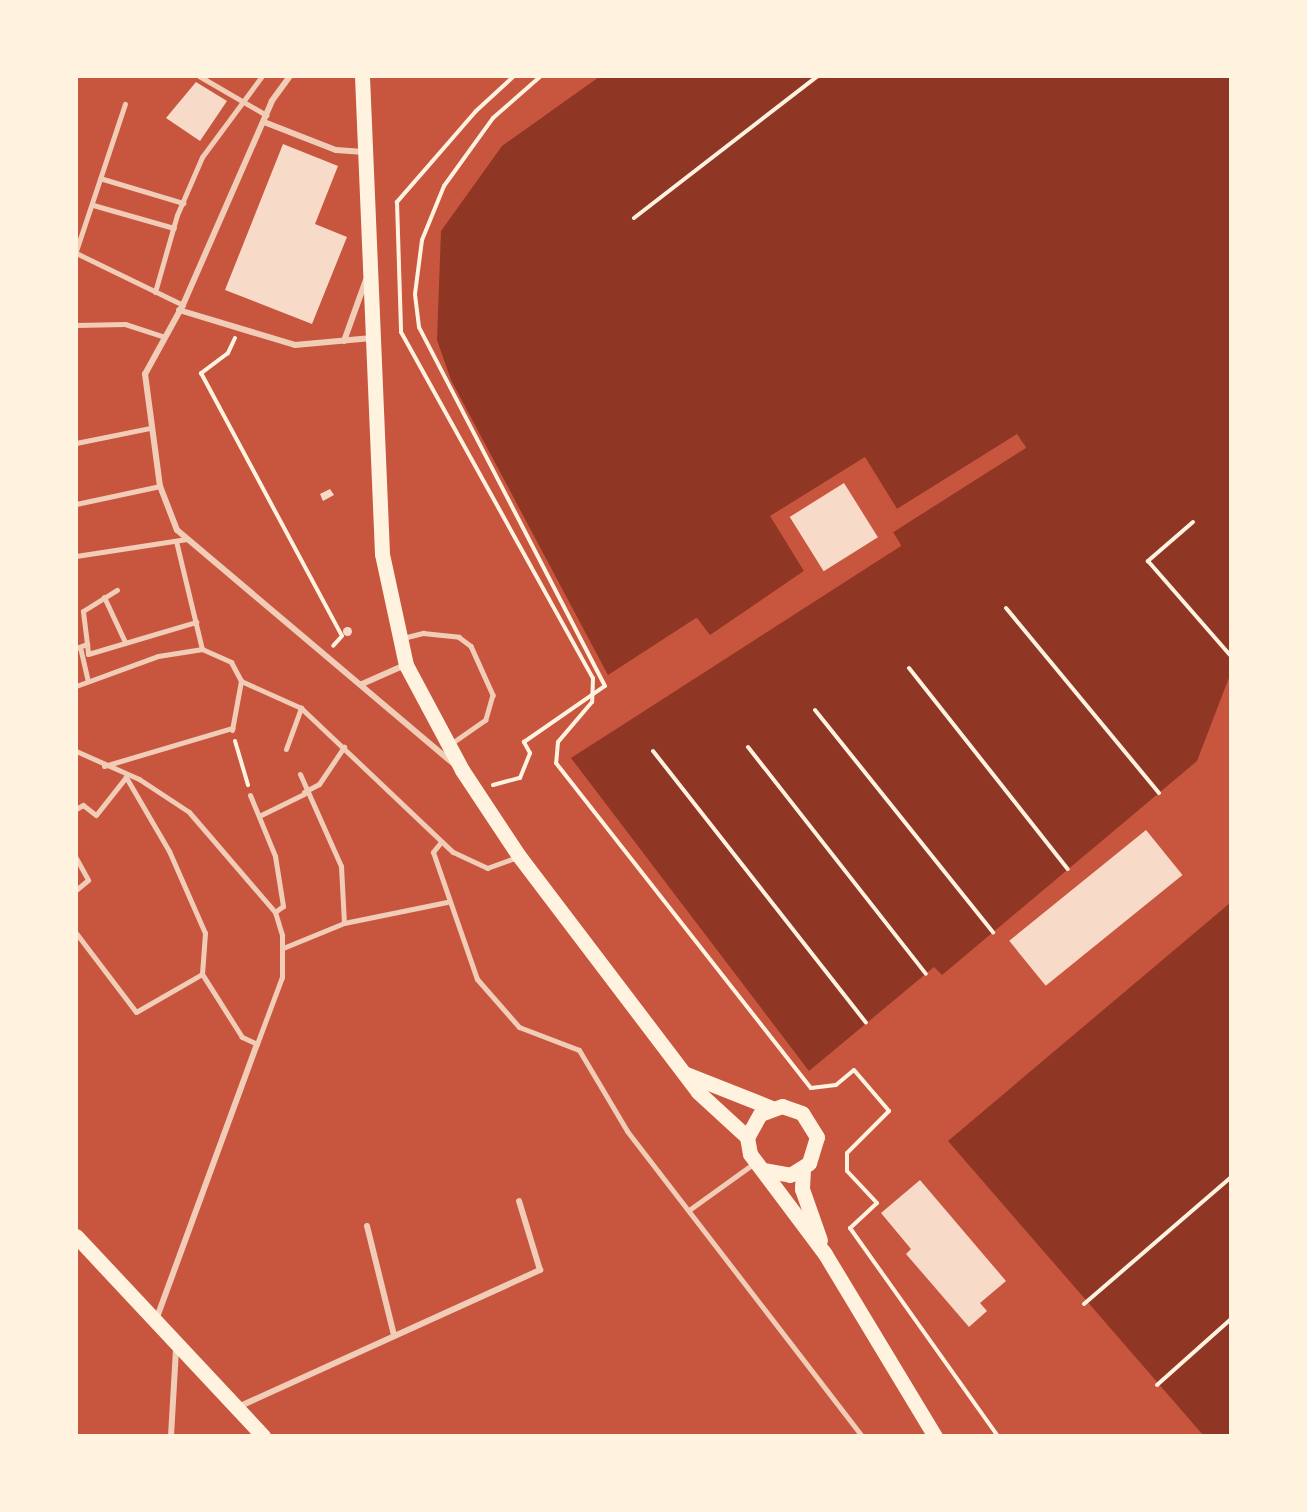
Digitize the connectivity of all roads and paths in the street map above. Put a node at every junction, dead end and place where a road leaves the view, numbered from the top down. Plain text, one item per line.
1 (200, 76) edge
2 (262, 76) edge
3 (290, 76) edge
4 (362, 76) edge
5 (514, 76) edge
6 (541, 76) edge
7 (818, 76) edge
8 (243, 103) junction
9 (125, 104) dead end
10 (266, 115) junction
11 (264, 122) junction
12 (364, 152) junction
13 (103, 179) junction
14 (183, 203) junction
15 (93, 205) junction
16 (634, 218) dead end
17 (174, 228) junction
18 (76, 252) edge
19 (370, 271) junction
20 (155, 292) junction
21 (181, 307) junction
22 (76, 326) edge
23 (238, 332) junction
24 (162, 336) junction
25 (372, 338) junction
26 (344, 341) junction
27 (150, 428) junction
28 (76, 443) edge
29 (160, 486) junction
30 (76, 504) edge
31 (1192, 522) dead end
32 (187, 539) junction
33 (176, 541) junction
34 (76, 556) edge
35 (117, 590) dead end
36 (104, 597) junction
37 (1006, 608) dead end
38 (196, 622) junction
39 (399, 640) junction
40 (125, 642) junction
41 (87, 644) junction
42 (78, 647) edge
43 (202, 649) junction
44 (325, 655) junction
45 (1230, 655) edge
46 (406, 665) junction
47 (909, 668) dead end
48 (88, 681) junction
49 (241, 681) junction
50 (362, 684) junction
51 (76, 686) edge
52 (593, 694) junction
53 (302, 708) junction
54 (815, 710) dead end
55 (232, 729) junction
56 (344, 747) junction
57 (448, 747) junction
58 (748, 747) dead end
59 (285, 749) dead end
60 (76, 751) edge
61 (653, 751) dead end
62 (104, 766) junction
63 (462, 770) junction
64 (300, 774) dead end
65 (126, 777) junction
66 (304, 793) junction
67 (1159, 793) dead end
68 (250, 795) joint
69 (478, 797) junction
70 (76, 809) edge
71 (259, 816) junction
72 (441, 842) junction
73 (519, 856) junction
74 (76, 858) edge
75 (1068, 869) dead end
76 (76, 890) edge
77 (447, 902) junction
78 (275, 912) junction
79 (344, 923) junction
80 (993, 932) dead end
81 (76, 933) edge
82 (283, 948) junction
83 (202, 974) junction
84 (926, 974) dead end
85 (866, 1023) dead end
86 (257, 1044) junction
87 (686, 1074) junction
88 (772, 1108) junction
89 (747, 1137) junction
90 (759, 1166) junction
91 (803, 1169) junction
92 (1230, 1179) edge
93 (519, 1201) dead end
94 (689, 1210) junction
95 (367, 1226) dead end
96 (76, 1236) edge
97 (825, 1254) junction
98 (1084, 1304) dead end
99 (1230, 1320) edge
100 (156, 1321) junction
101 (394, 1335) junction
102 (177, 1344) junction
103 (1157, 1385) dead end
104 (237, 1408) junction
105 (171, 1436) edge
106 (263, 1436) edge
107 (862, 1436) edge
108 (935, 1436) edge
109 (998, 1436) edge

1 - 8 street
2 - 8 street
3 - 10 street
4 - 12 main road
5 - 52 path
6 - 52 path
7 - 16 path
8 - 10 street
8 - 14 street
9 - 13 street
10 - 11 street
11 - 12 street
11 - 21 street
12 - 19 main road
13 - 14 street
13 - 15 street
14 - 17 street
15 - 17 street
15 - 18 street
17 - 20 street
18 - 20 street
19 - 25 main road
19 - 26 street
20 - 21 street
21 - 23 street
21 - 24 street
22 - 24 street
23 - 26 street
23 - 44 path
24 - 27 street
25 - 26 street
25 - 39 main road
27 - 28 street
27 - 29 street
29 - 30 street
29 - 32 street
31 - 45 path
32 - 33 street
32 - 44 street
33 - 34 street
33 - 38 street
35 - 36 street
36 - 40 street
36 - 41 street
37 - 67 path
38 - 40 street
38 - 43 street
39 - 46 main road
39 - 57 lane
40 - 41 street
41 - 42 street
42 - 48 street
43 - 48 street
43 - 49 street
44 - 50 street
46 - 50 street
46 - 57 main road
47 - 75 path
48 - 51 street
49 - 53 street
49 - 55 street
50 - 63 street
52 - 69 path
52 - 109 path
53 - 56 street
53 - 59 street
54 - 80 path
55 - 62 street
55 - 68 path
56 - 66 street
56 - 72 street
57 - 63 main road
58 - 84 path
60 - 62 street
61 - 85 path
62 - 65 street
63 - 69 main road
64 - 66 street
65 - 70 street
65 - 78 street
65 - 83 street
66 - 71 street
66 - 79 street
68 - 71 street
69 - 73 main road
71 - 78 street
72 - 73 street
72 - 77 street
73 - 87 main road
74 - 76 street
77 - 79 street
77 - 94 street
78 - 82 street
79 - 82 street
81 - 83 street
82 - 86 street
83 - 86 street
86 - 100 street
87 - 88 main road
87 - 89 main road
88 - 89 main road
88 - 91 main road
89 - 90 main road
90 - 91 main road
90 - 94 street
90 - 97 main road
91 - 97 main road
92 - 98 path
93 - 101 street
94 - 107 street
95 - 101 street
96 - 100 main road
97 - 108 main road
99 - 103 path
100 - 102 main road
101 - 104 street
102 - 104 main road
102 - 105 street
104 - 106 main road

